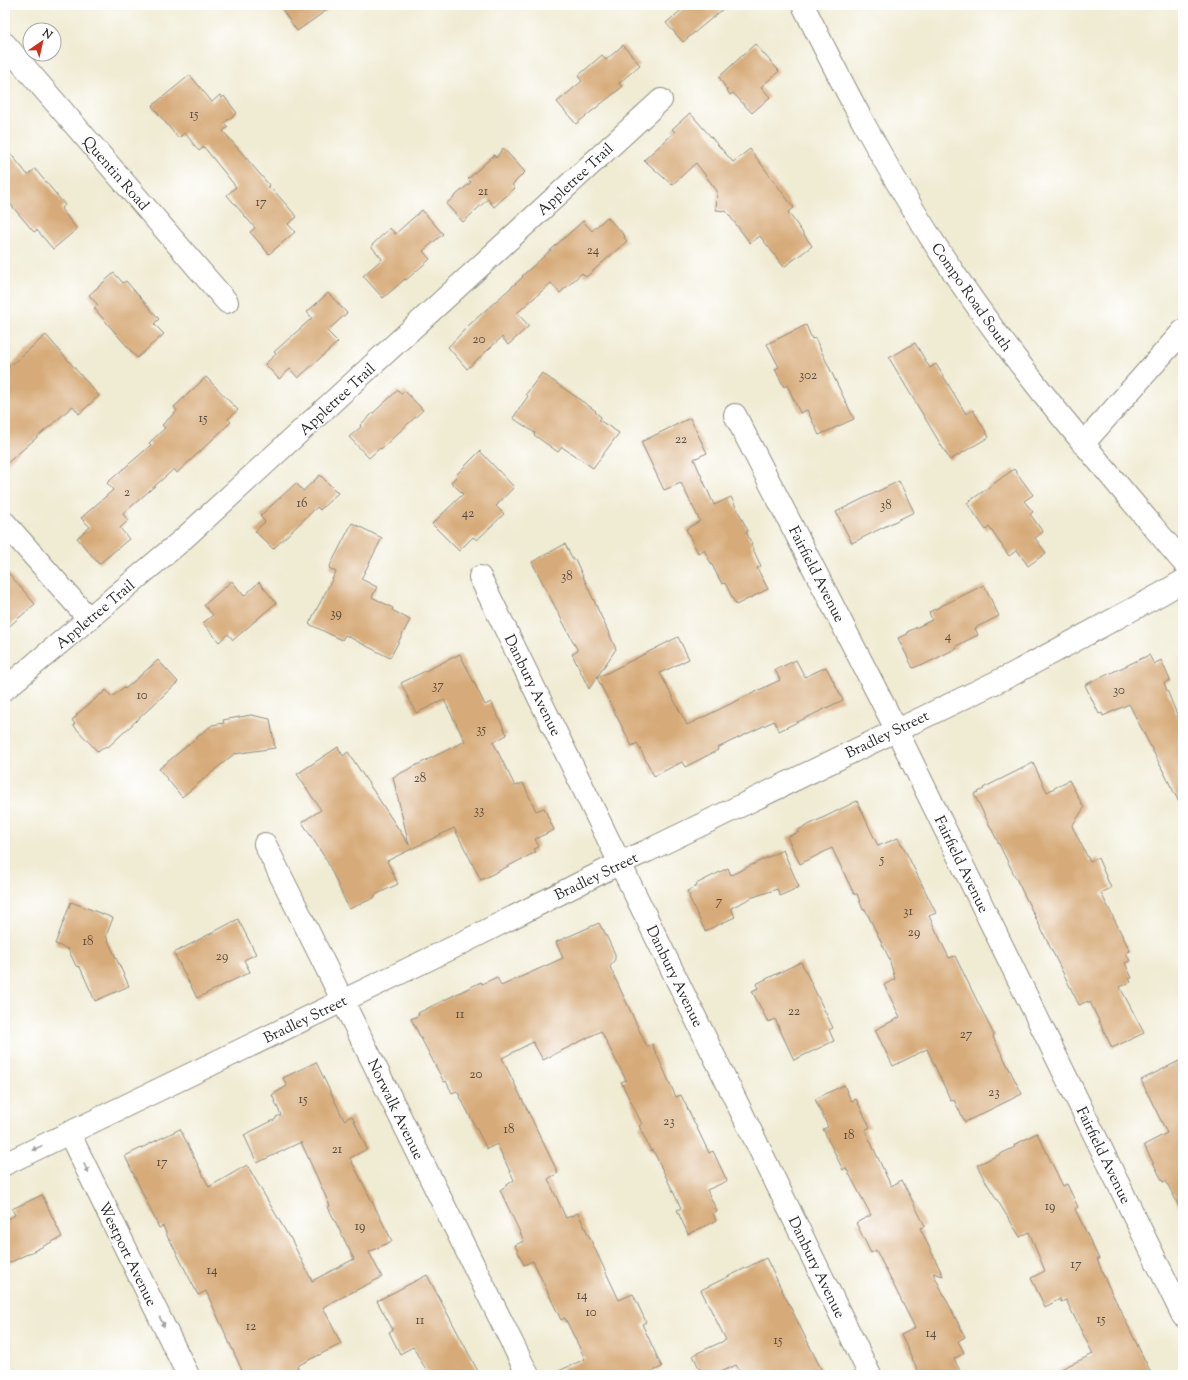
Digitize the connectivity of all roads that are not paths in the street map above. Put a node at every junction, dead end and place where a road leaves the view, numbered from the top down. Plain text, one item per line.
1 (803, 5) edge
2 (5, 44) edge
3 (661, 100) dead end
4 (228, 302) dead end
5 (1183, 331) edge
6 (735, 415) dead end
7 (1083, 444) junction
8 (5, 523) edge
9 (1183, 562) edge
10 (480, 577) dead end
11 (1183, 581) edge
12 (89, 619) junction
13 (5, 689) edge
14 (896, 729) junction
15 (265, 844) dead end
16 (620, 863) junction
17 (343, 1001) junction
18 (69, 1133) junction
19 (5, 1164) edge
20 (1183, 1316) edge
21 (188, 1375) edge
22 (528, 1375) edge
23 (870, 1375) edge

1 - 7 street, Compo Road South
2 - 4 street, Quentin Road
3 - 12 street, Appletree Trail
5 - 7 street
6 - 14 street, Fairfield Avenue
7 - 9 street, Compo Road South
8 - 12 street
10 - 16 street, Danbury Avenue
11 - 14 street, Bradley Street
12 - 13 street, Appletree Trail
14 - 16 street, Bradley Street
14 - 20 street, Fairfield Avenue
15 - 17 street, Norwalk Avenue
16 - 17 street, Bradley Street
16 - 23 street, Danbury Avenue
17 - 18 street, Bradley Street
17 - 22 street, Norwalk Avenue
18 -> 19 street, Bradley Street
18 -> 21 street, Westport Avenue

